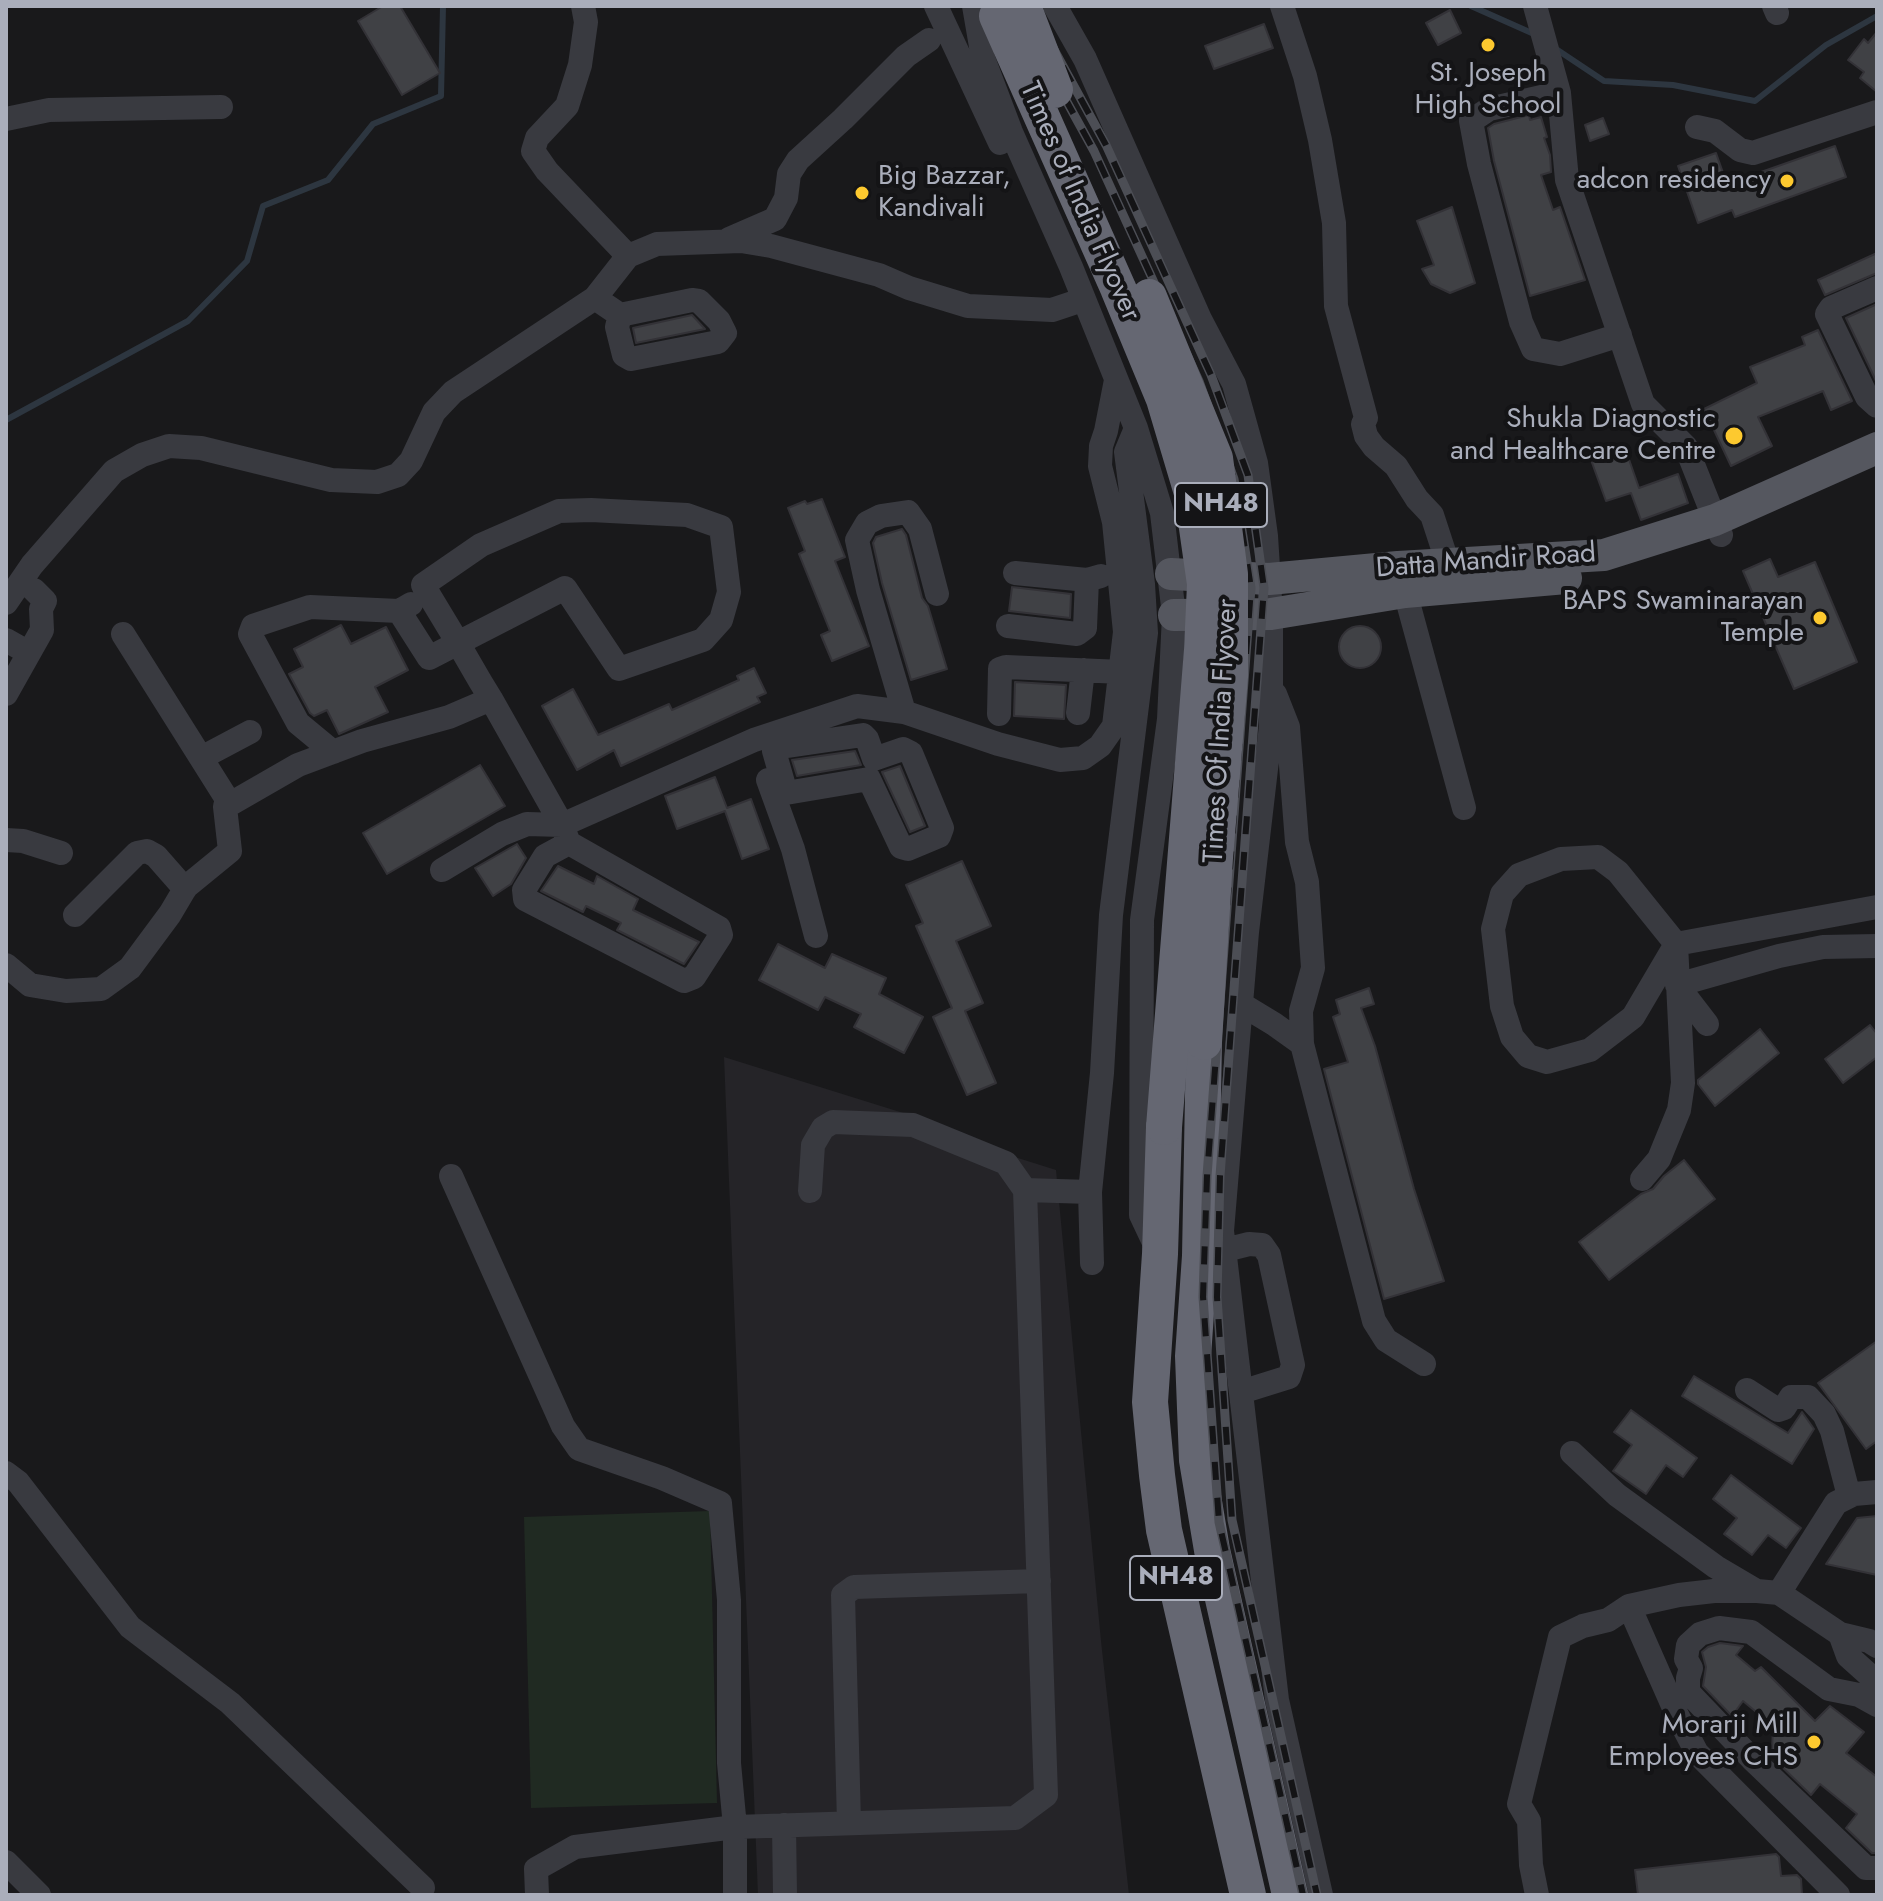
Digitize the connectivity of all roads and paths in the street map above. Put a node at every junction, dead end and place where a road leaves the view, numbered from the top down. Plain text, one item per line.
1 (583, 6) edge
2 (936, 6) edge
3 (974, 6) edge
4 (993, 6) edge
5 (1023, 6) edge
6 (1282, 6) edge
7 (1535, 6) edge
8 (1058, 10) edge
9 (929, 40) dead end
10 (1559, 93) junction
11 (221, 107) dead end
12 (1877, 112) edge
13 (6, 119) edge
14 (1697, 127) dead end
15 (721, 242) junction
16 (628, 256) junction
17 (1877, 288) edge
18 (595, 298) junction
19 (1073, 303) junction
20 (620, 315) dead end
21 (1620, 335) junction
22 (1209, 337) junction
23 (1116, 380) junction
24 (1164, 399) joint
25 (1877, 406) edge
26 (1136, 428) junction
27 (1877, 448) edge
28 (1877, 468) edge
29 (1718, 527) junction
30 (1448, 564) junction
31 (1119, 571) junction
32 (1015, 573) dead end
33 (1171, 574) junction
34 (1269, 579) junction
35 (1087, 580) junction
36 (1402, 580) junction
37 (423, 585) junction
38 (34, 590) dead end
39 (937, 594) dead end
40 (6, 603) edge
41 (399, 611) junction
42 (1271, 614) junction
43 (1174, 615) junction
44 (1008, 626) dead end
45 (123, 634) dead end
46 (6, 640) edge
47 (458, 643) junction
48 (29, 653) junction
49 (1083, 670) junction
50 (1122, 672) junction
51 (1271, 684) junction
52 (6, 694) edge
53 (491, 699) junction
54 (904, 712) junction
55 (1078, 713) dead end
56 (999, 714) dead end
57 (250, 732) dead end
58 (754, 740) junction
59 (333, 752) junction
60 (201, 758) junction
61 (780, 794) junction
62 (230, 804) junction
63 (1464, 808) dead end
64 (566, 834) junction
65 (6, 840) edge
66 (61, 853) dead end
67 (442, 870) dead end
68 (185, 889) junction
69 (1877, 907) edge
70 (75, 915) dead end
71 (816, 936) dead end
72 (1676, 944) junction
73 (1877, 946) edge
74 (6, 965) edge
75 (1677, 985) junction
76 (1241, 1004) junction
77 (1707, 1024) dead end
78 (1302, 1044) junction
79 (451, 1176) dead end
80 (1642, 1179) dead end
81 (1025, 1190) junction
82 (810, 1191) dead end
83 (1090, 1192) junction
84 (1216, 1246) junction
85 (1160, 1254) junction
86 (1092, 1263) dead end
87 (1424, 1364) dead end
88 (1747, 1390) dead end
89 (1241, 1392) junction
90 (1572, 1453) dead end
91 (6, 1473) edge
92 (1877, 1492) edge
93 (1849, 1496) junction
94 (1039, 1581) junction
95 (1768, 1592) junction
96 (1629, 1606) junction
97 (1840, 1634) junction
98 (1877, 1646) edge
99 (1872, 1668) edge
100 (1837, 1690) junction
101 (1877, 1705) edge
102 (849, 1823) junction
103 (784, 1825) junction
104 (735, 1827) junction
105 (6, 1862) edge
106 (1877, 1868) edge
107 (423, 1888) dead end
108 (39, 1895) edge
109 (537, 1895) edge
110 (735, 1895) edge
111 (785, 1895) edge
112 (1248, 1895) edge
113 (1290, 1895) edge
114 (1321, 1895) edge
115 (1537, 1895) edge
116 (1838, 1895) edge

1 - 16 street
2 - 19 street
3 - 23 street
4 - 24 highway, Times of India Flyover / NH48, bridge
5 - 84 highway, Times Of India Flyover / NH48, bridge
6 - 30 street
7 - 10 street
8 - 22 street
9 - 15 street
10 - 21 street
10 - 21 street
11 - 13 street
12 - 14 street
15 - 16 street
15 - 19 street
16 - 18 street
17 - 25 street
18 - 20 street
18 - 40 street
19 - 23 street
21 - 29 street
22 - 23 street
22 - 34 street
23 - 26 street
23 - 31 street
24 - 85 highway, Times Of India Flyover / NH48, bridge
26 - 33 street
26 - 83 street
27 - 29 main road, Datta Mandir Road
28 - 29 main road, Datta Mandir Road
29 - 30 main road, Datta Mandir Road
29 - 36 main road, Datta Mandir Road
30 - 36 main road, Datta Mandir Road
31 - 35 street
31 - 50 street
32 - 35 street
33 - 34 main road, Datta Mandir Road
33 - 43 street
34 - 36 main road, Datta Mandir Road
34 - 42 street
35 - 44 street
36 - 42 main road, Datta Mandir Road
36 - 63 street
37 - 41 street
37 - 47 street
37 - 47 street
38 - 48 street
39 - 54 street
41 - 47 street
41 - 59 street
42 - 43 main road, Datta Mandir Road
42 - 51 street
43 - 85 street
45 - 60 street
46 - 48 street
47 - 53 street
48 - 52 street
49 - 50 street
49 - 55 street
49 - 56 street
50 - 54 street
51 - 76 street
51 - 78 street
53 - 59 street
53 - 64 street
54 - 58 street
57 - 60 street
58 - 61 street
58 - 64 street
59 - 62 street
60 - 62 street
61 - 61 street
61 - 71 street
62 - 68 street
64 - 64 street
64 - 67 street
65 - 66 street
68 - 70 street
68 - 74 street
69 - 72 street
72 - 72 street
72 - 75 street
73 - 75 street
75 - 77 street
75 - 80 street
76 - 78 street
76 - 84 street
78 - 87 street
79 - 104 street
81 - 82 street
81 - 83 street
81 - 94 street
83 - 86 street
84 - 89 street
84 - 89 street
84 - 113 highway, NH48
85 - 112 highway, NH48
88 - 93 street
89 - 114 street
90 - 95 street
91 - 107 street
92 - 93 street
93 - 95 street
94 - 102 street
94 - 102 street
95 - 96 street
95 - 97 street
96 - 115 street
96 - 116 street
97 - 98 street
97 - 99 street
99 - 100 street
100 - 101 street
100 - 106 street
102 - 103 street
103 - 104 street
103 - 111 street
104 - 109 street
104 - 110 street
105 - 108 street

